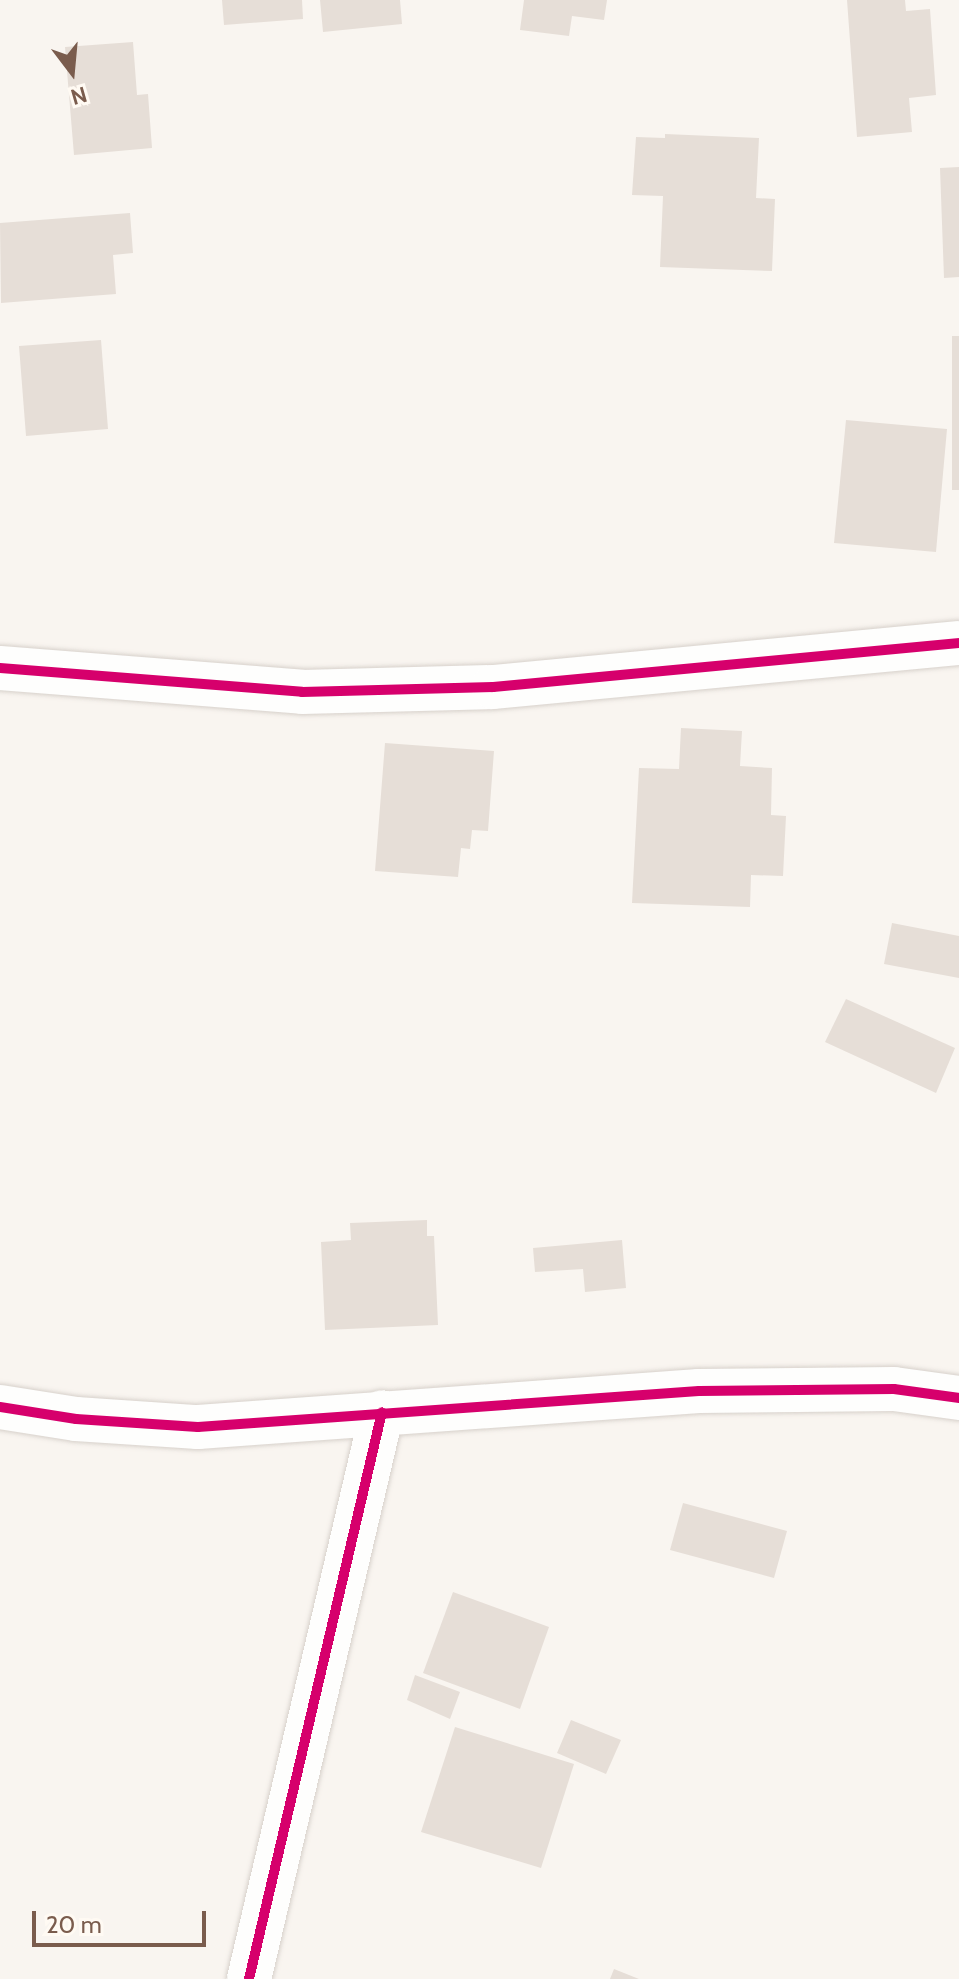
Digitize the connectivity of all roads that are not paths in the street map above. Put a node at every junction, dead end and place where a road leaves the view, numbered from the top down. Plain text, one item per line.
1 (959, 643) edge
2 (0, 668) edge
3 (959, 1398) edge
4 (0, 1407) edge
5 (382, 1412) junction
6 (249, 1979) edge

1 - 2 street
3 - 5 street
4 - 5 street
5 - 6 street

